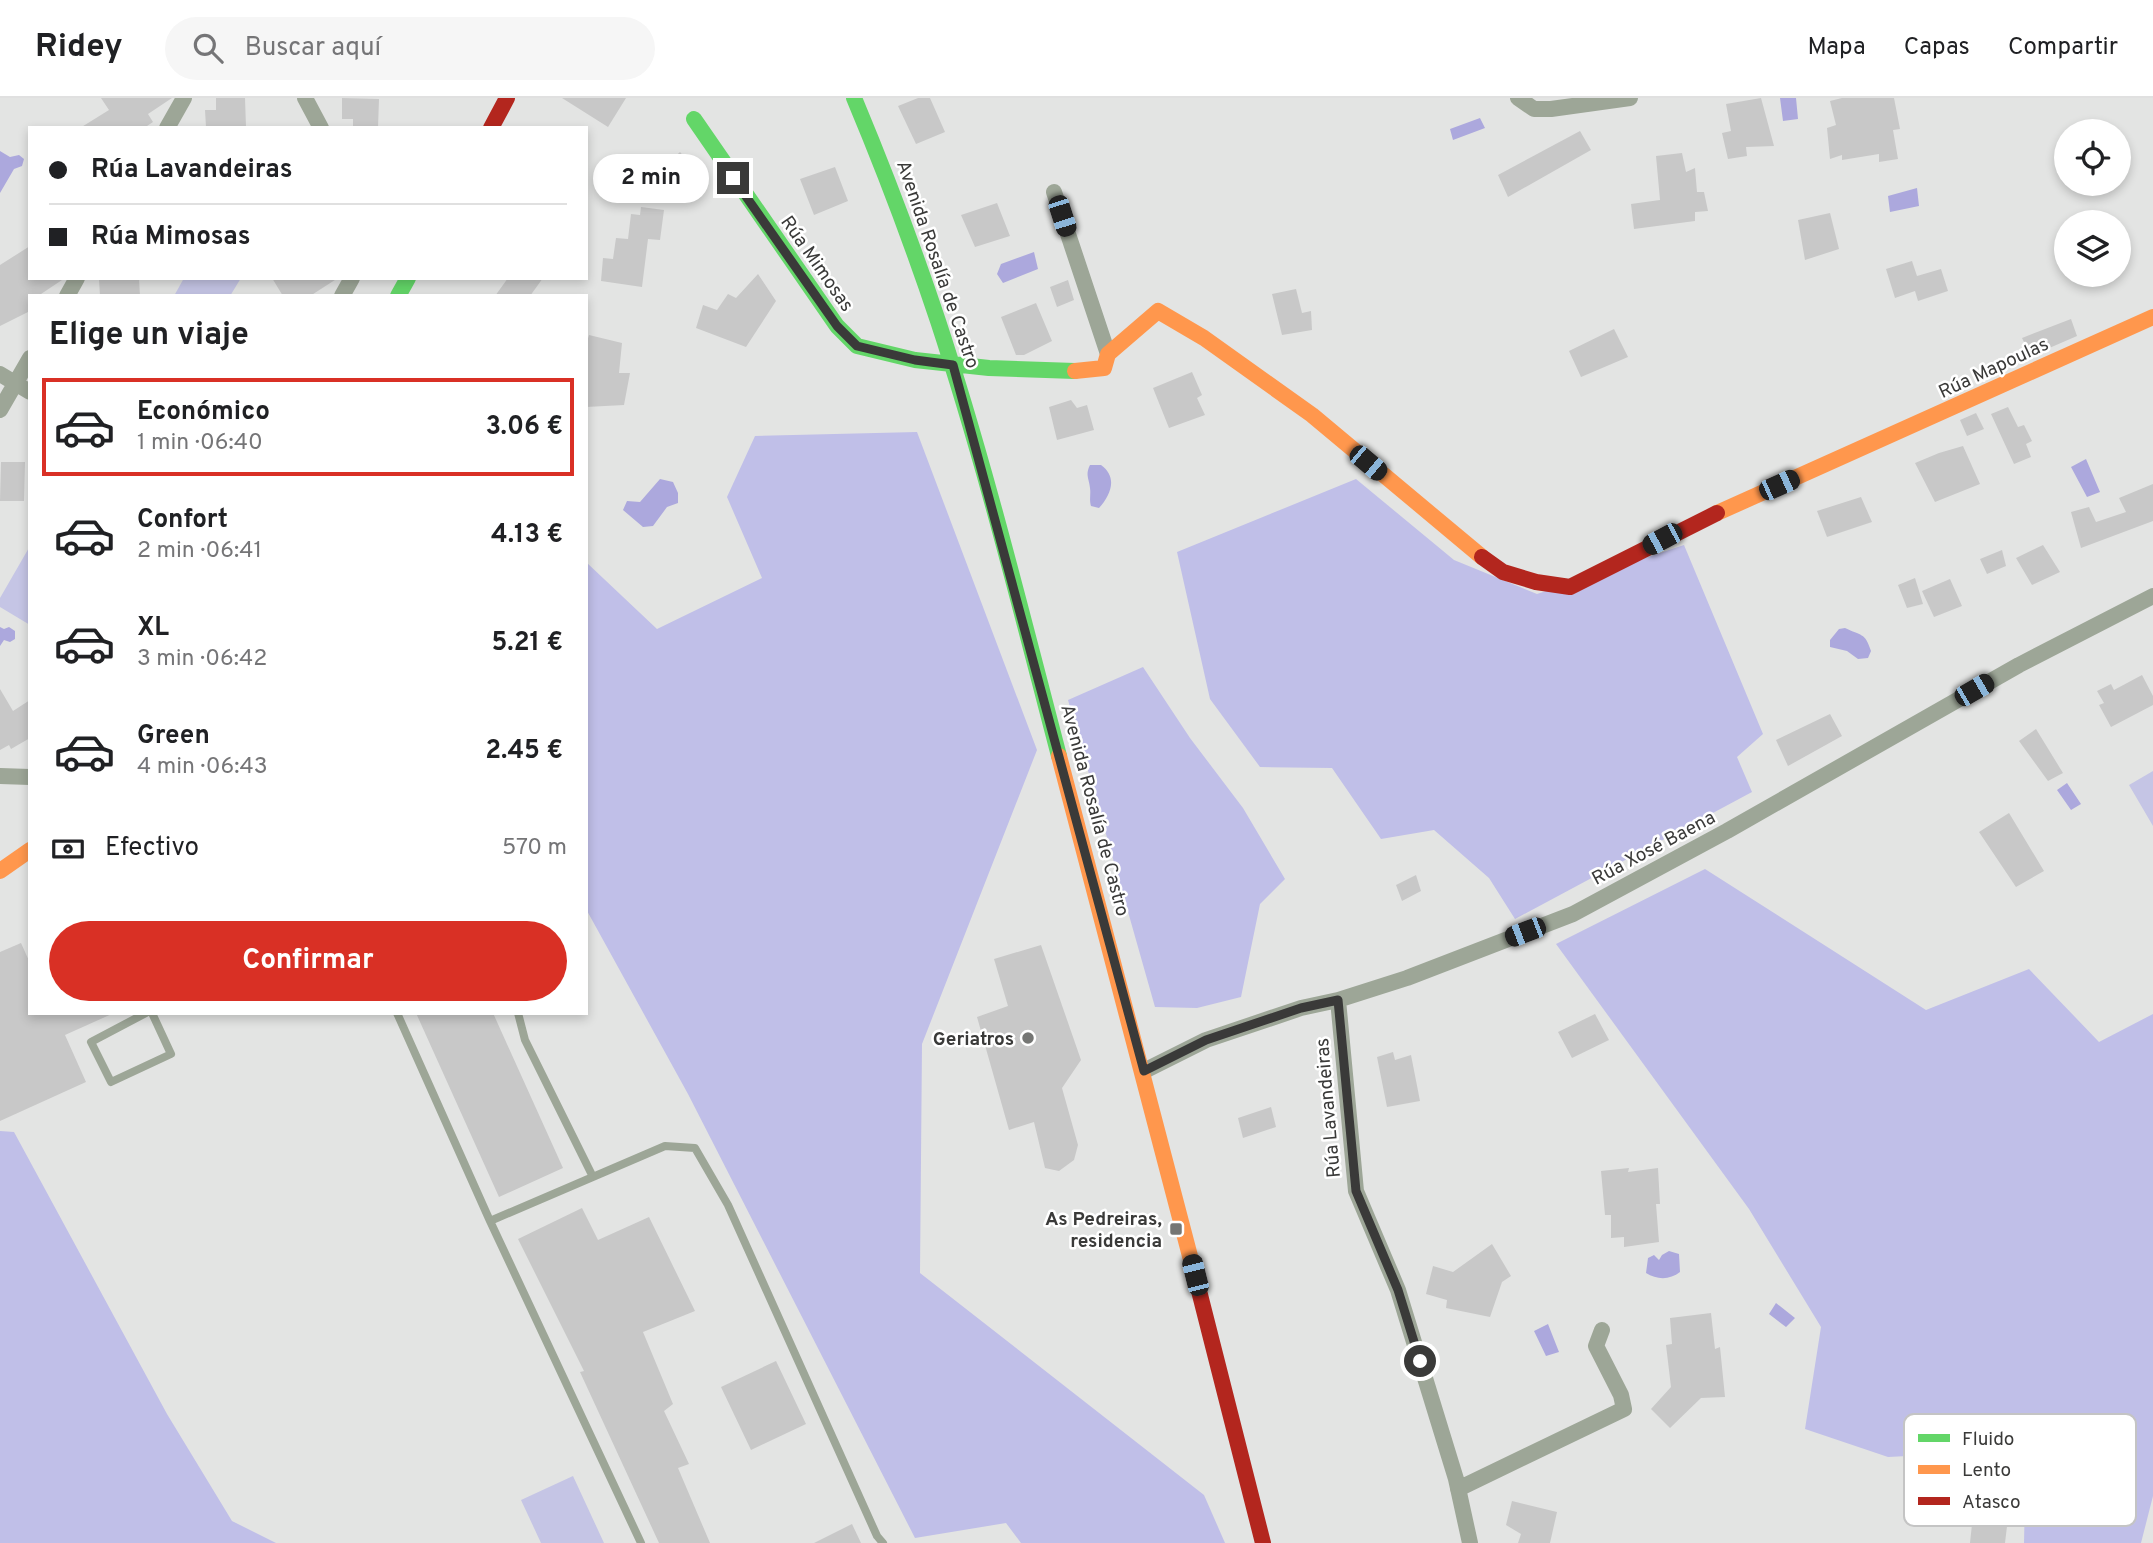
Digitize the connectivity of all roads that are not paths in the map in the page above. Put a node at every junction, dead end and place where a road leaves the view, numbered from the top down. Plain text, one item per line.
1 (184, 98) edge
2 (305, 98) edge
3 (507, 98) edge
4 (854, 98) edge
5 (1518, 98) edge
6 (1630, 98) edge
7 (694, 120) dead end
8 (168, 126) edge
9 (320, 126) edge
10 (492, 126) edge
11 (1054, 192) dead end
12 (2153, 317) edge
13 (1108, 354) junction
14 (953, 365) junction
15 (28, 367) edge
16 (0, 374) edge
17 (23, 388) edge
18 (0, 410) edge
19 (2153, 596) edge
20 (0, 776) edge
21 (28, 777) edge
22 (28, 851) edge
23 (0, 870) edge
24 (1338, 1000) junction
25 (142, 1015) edge
26 (153, 1015) edge
27 (398, 1015) edge
28 (519, 1015) edge
29 (1144, 1071) junction
30 (593, 1177) junction
31 (490, 1222) junction
32 (1602, 1330) dead end
33 (1458, 1489) junction
34 (641, 1543) edge
35 (883, 1543) edge
36 (1263, 1543) edge
37 (1470, 1543) edge

1 - 8 street
2 - 9 street
3 - 10 street
4 - 14 street, Avenida Rosalía de Castro
5 - 6 street
7 - 14 street, Rúa Mimosas
11 - 13 street
12 - 13 street, Rúa Mapoulas
13 - 14 street, Rúa Mimosas
14 - 29 street, Avenida Rosalía de Castro
15 - 17 street
16 - 17 street
17 - 18 street
19 - 24 street, Rúa Xosé Baena
20 - 21 street
22 - 23 street
24 - 29 street, Rúa Xosé Baena
24 - 33 street, Rúa Lavandeiras
25 - 26 lane
27 - 31 lane
28 - 30 lane
29 - 36 street, Avenida Rosalía de Castro
30 - 31 lane
30 - 35 lane
31 - 34 lane
32 - 33 street
33 - 37 street, Rúa Lavandeiras

